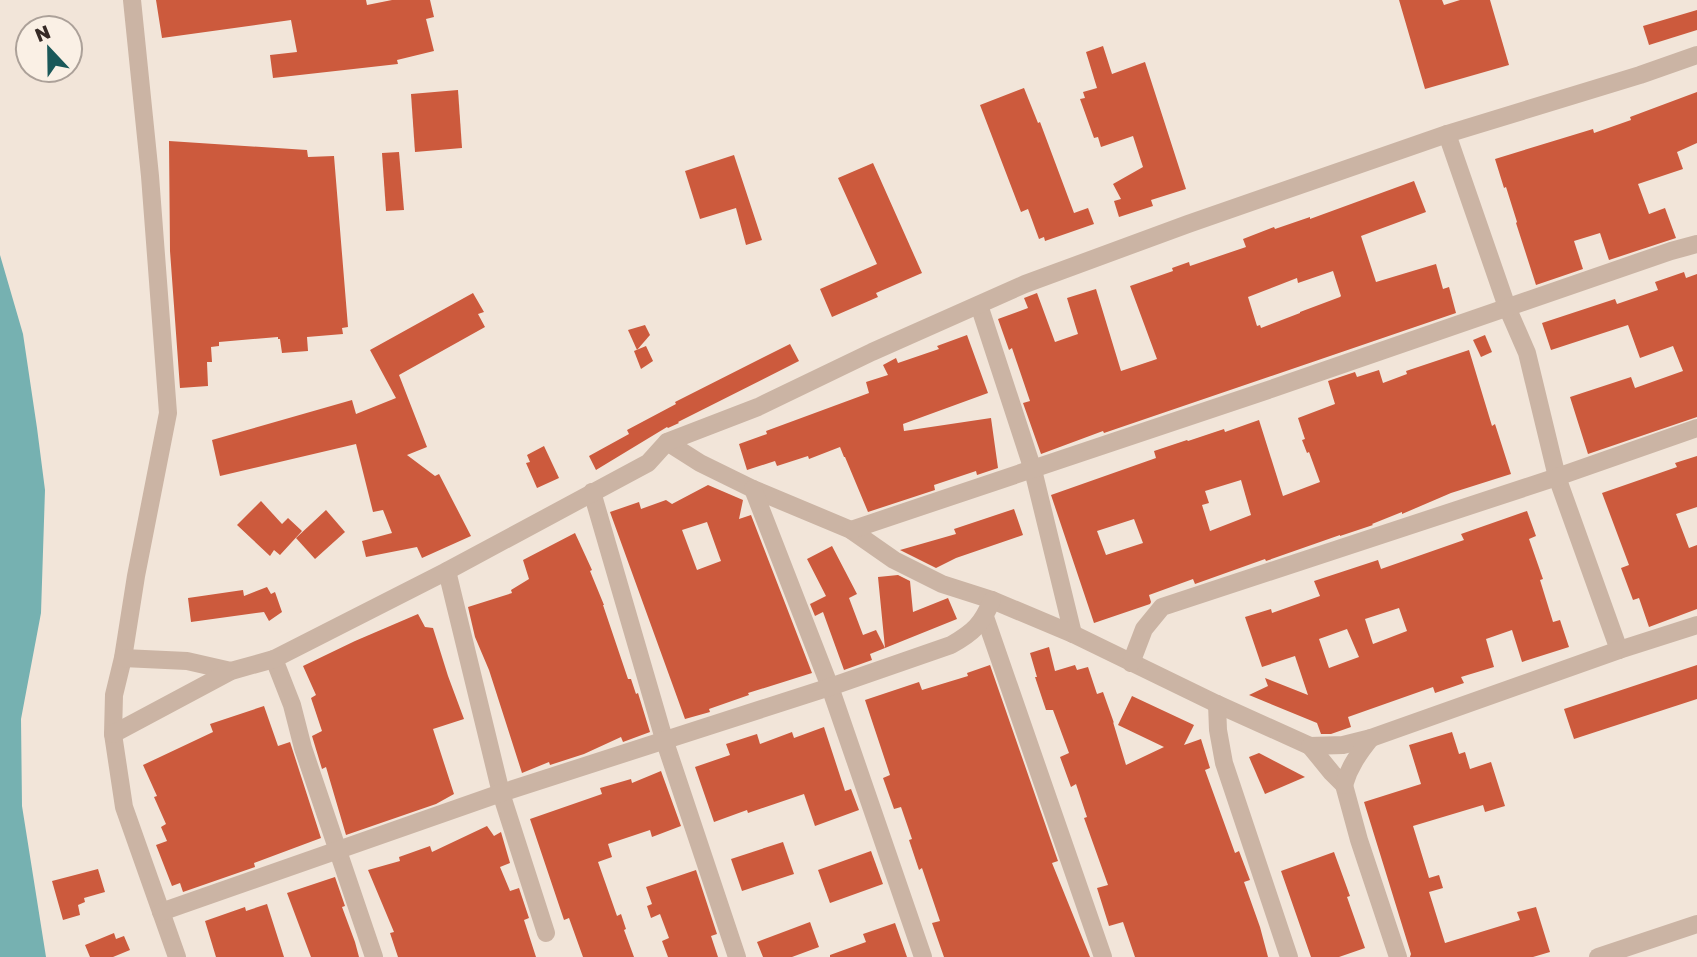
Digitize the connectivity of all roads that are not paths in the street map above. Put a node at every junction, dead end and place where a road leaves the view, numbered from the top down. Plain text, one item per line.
1 (132, 0) edge
2 (1697, 55) edge
3 (1447, 134) junction
4 (1697, 243) edge
5 (979, 305) junction
6 (1507, 307) junction
7 (1697, 428) edge
8 (667, 442) junction
9 (1033, 470) junction
10 (1557, 477) junction
11 (753, 489) junction
12 (592, 492) junction
13 (851, 530) junction
14 (447, 571) junction
15 (988, 609) junction
16 (1697, 625) edge
17 (1073, 634) junction
18 (1619, 650) junction
19 (123, 658) junction
20 (274, 659) junction
21 (1131, 663) junction
22 (231, 671) junction
23 (830, 687) junction
24 (1217, 704) junction
25 (113, 734) junction
26 (1371, 738) junction
27 (664, 739) junction
28 (1310, 746) junction
29 (1344, 785) junction
30 (501, 793) junction
31 (337, 850) junction
32 (161, 912) junction
33 (1697, 924) edge
34 (546, 933) dead end
35 (177, 957) edge
36 (374, 957) edge
37 (737, 957) edge
38 (923, 957) edge
39 (1103, 957) edge
40 (1289, 957) edge
41 (1398, 957) edge
42 (1598, 957) edge

1 - 19 street
2 - 3 street
3 - 5 street
3 - 6 street
4 - 6 street
5 - 8 street
5 - 9 street
6 - 9 street
6 - 10 street
7 - 10 street
8 - 11 street
8 - 12 street
9 - 13 street
9 - 17 street
10 - 18 street
10 - 21 street
11 - 13 street
11 - 23 street
12 - 14 street
12 - 27 street
13 - 15 street
14 - 20 street
14 - 30 street
15 - 17 street
15 - 23 street
15 - 39 street
16 - 18 street
17 - 21 street
18 - 26 street
19 - 22 street
19 - 25 street
20 - 22 street
20 - 31 street
21 - 24 street
22 - 25 street
23 - 27 street
23 - 38 street
24 - 28 street
24 - 40 street
25 - 32 street
26 - 28 street
26 - 29 street
27 - 30 street
27 - 37 street
28 - 29 street
29 - 41 street
30 - 31 street
30 - 34 street
31 - 32 street
31 - 36 street
32 - 35 street
33 - 42 street

